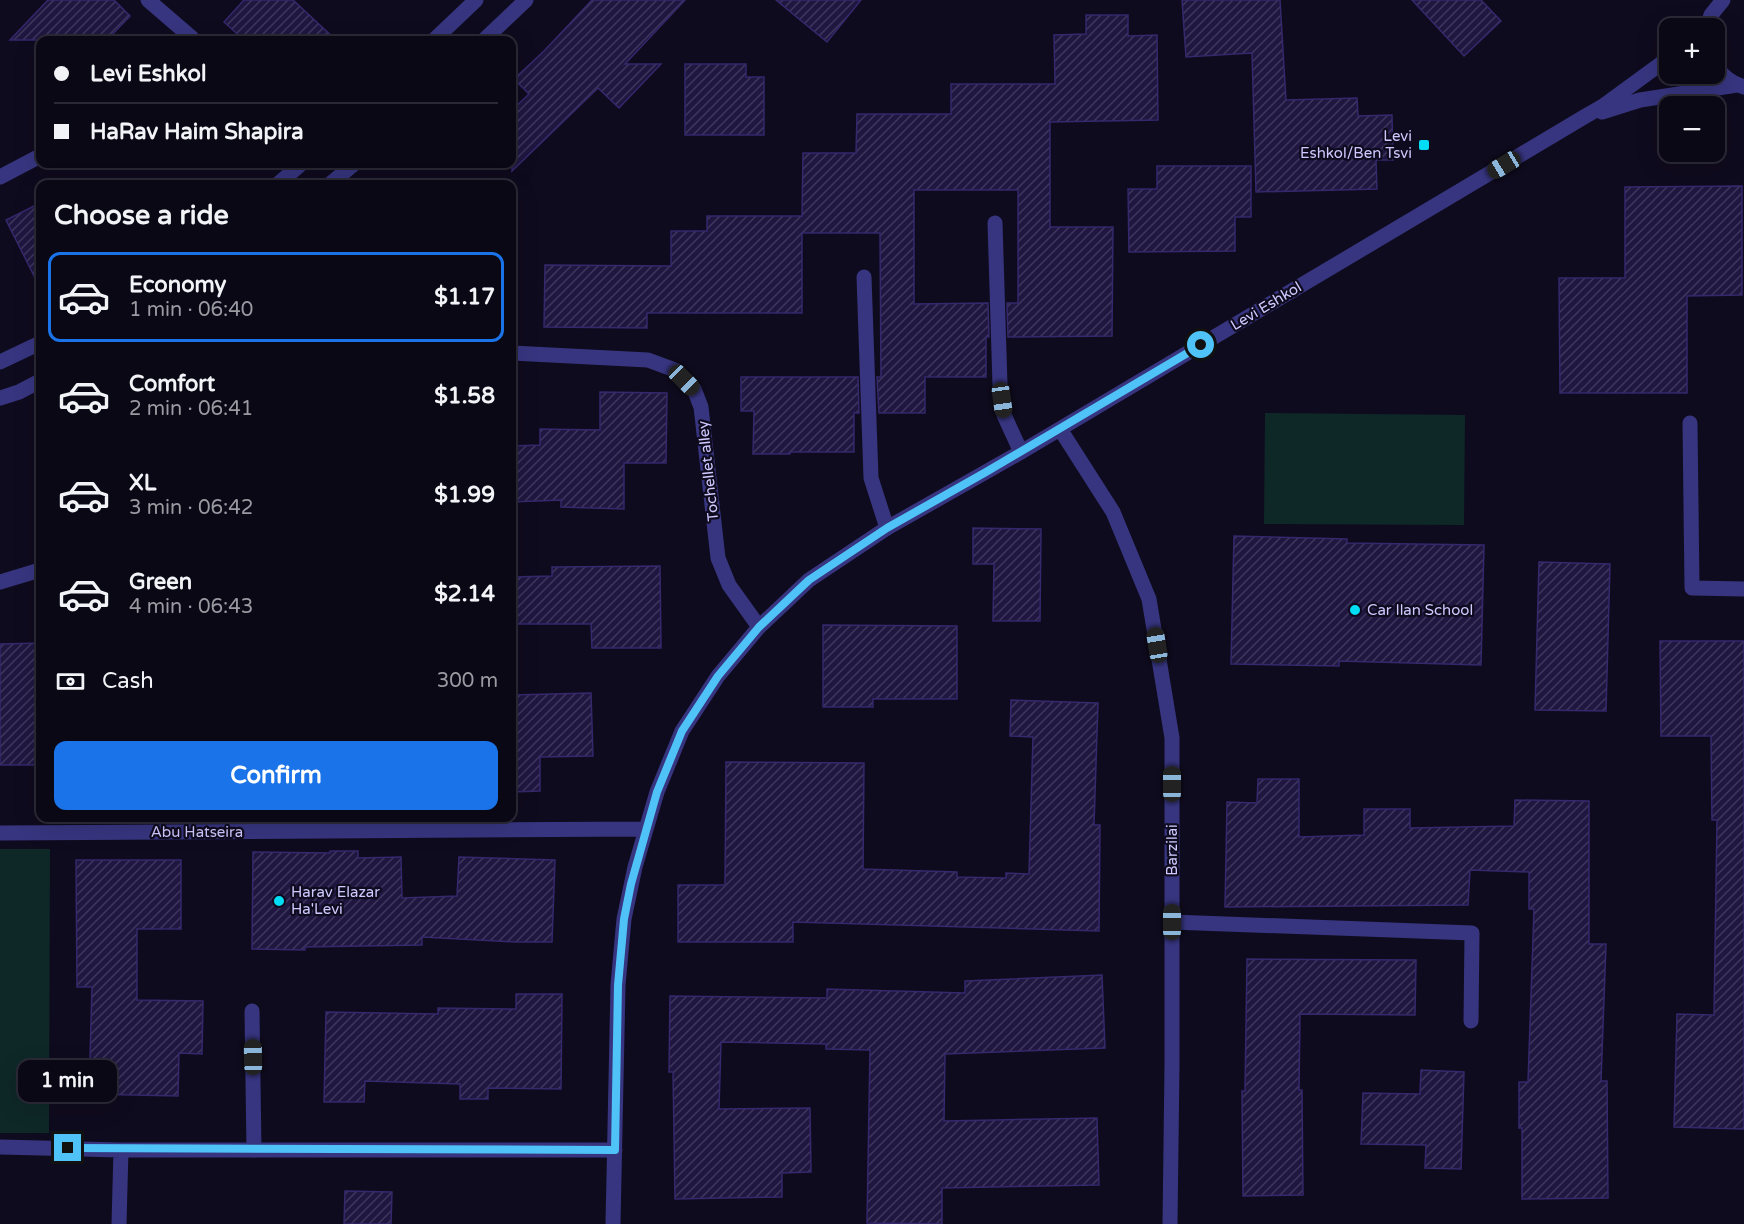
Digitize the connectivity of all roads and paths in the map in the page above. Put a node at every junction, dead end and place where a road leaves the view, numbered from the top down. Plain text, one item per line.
1 (148, 0) edge
2 (476, 0) edge
3 (526, 0) edge
4 (1718, 2) edge
5 (1710, 18) edge
6 (190, 36) edge
7 (438, 36) edge
8 (488, 36) edge
9 (1659, 65) edge
10 (1725, 78) edge
11 (1740, 86) edge
12 (1584, 117) junction
13 (36, 158) edge
14 (297, 168) edge
15 (349, 168) edge
16 (0, 177) edge
17 (285, 180) edge
18 (335, 180) edge
19 (995, 223) dead end
20 (864, 277) dead end
21 (36, 345) edge
22 (516, 353) edge
23 (0, 362) edge
24 (36, 383) edge
25 (0, 398) edge
26 (1690, 423) dead end
27 (1060, 429) junction
28 (1021, 452) junction
29 (887, 528) junction
30 (36, 571) edge
31 (0, 582) edge
32 (1744, 589) edge
33 (759, 627) junction
34 (646, 829) junction
35 (0, 833) edge
36 (1172, 922) junction
37 (252, 1011) dead end
38 (1471, 1021) dead end
39 (0, 1147) edge
40 (121, 1150) junction
41 (254, 1150) junction
42 (615, 1150) junction
43 (119, 1224) edge
44 (613, 1224) edge
45 (1170, 1224) edge

1 - 6 street
2 - 7 street
3 - 8 street
4 - 5 street
9 - 12 street, Levi Eshkol
10 - 11 street
11 - 12 street, Levi Eshkol
12 - 27 street, Levi Eshkol
13 - 16 street
14 - 17 street
15 - 18 street
19 - 28 street
20 - 29 street
21 - 23 street
22 - 33 street, Tochellet alley
24 - 25 street
26 - 32 street
27 - 28 street, Levi Eshkol
27 - 36 street, Barzilai
28 - 29 street, Levi Eshkol
29 - 33 street, Levi Eshkol
30 - 31 street
33 - 34 street, Levi Eshkol
34 - 35 street, Abu Hatseira
34 - 42 street, Levi Eshkol
36 - 38 street
36 - 45 street, Barzilai
37 - 41 street
39 - 40 street
40 - 41 street
40 - 43 street
41 - 42 street
42 - 44 street, Levi Eshkol

